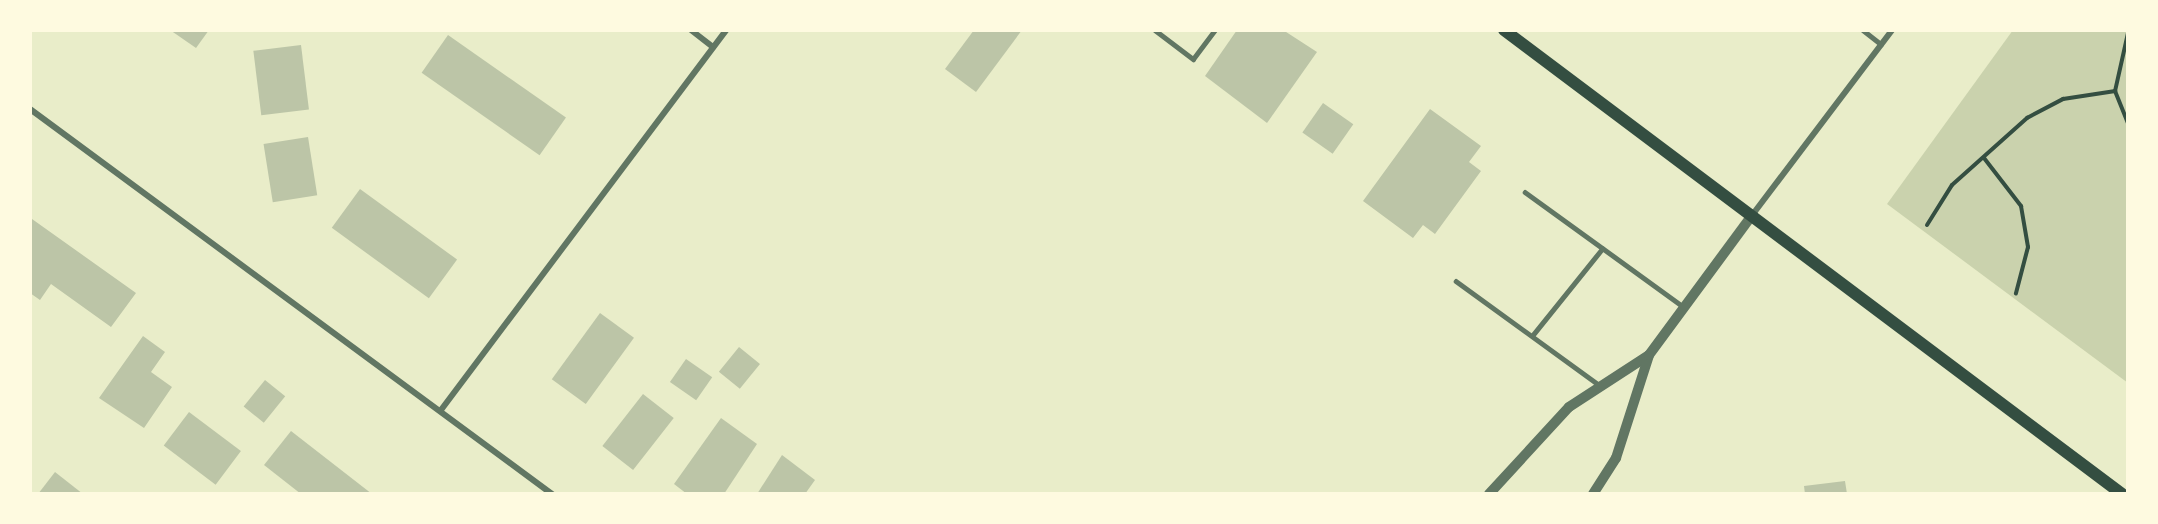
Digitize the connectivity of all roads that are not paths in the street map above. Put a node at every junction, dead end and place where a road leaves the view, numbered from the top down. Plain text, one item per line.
1 (691, 30) edge
2 (726, 30) edge
3 (1155, 30) edge
4 (1215, 30) edge
5 (1504, 30) edge
6 (1863, 30) edge
7 (1892, 30) edge
8 (1881, 44) junction
9 (713, 47) junction
10 (30, 109) edge
11 (1525, 192) dead end
12 (1753, 214) junction
13 (1602, 249) junction
14 (1456, 281) dead end
15 (1684, 307) junction
16 (1532, 336) junction
17 (1649, 355) junction
18 (1600, 386) junction
19 (441, 410) junction
20 (552, 494) edge
21 (1489, 494) edge
22 (1593, 494) edge
23 (2122, 494) edge

1 - 9 street
2 - 9 street
3 - 4 lane
5 - 12 main road
6 - 8 lane
7 - 8 street
8 - 12 street
9 - 19 street
10 - 19 street
11 - 13 lane
12 - 15 street
12 - 23 main road
13 - 15 lane
13 - 16 lane
14 - 16 lane
15 - 17 street
16 - 18 lane
17 - 18 street
17 - 22 street
18 - 21 street
19 - 20 street

